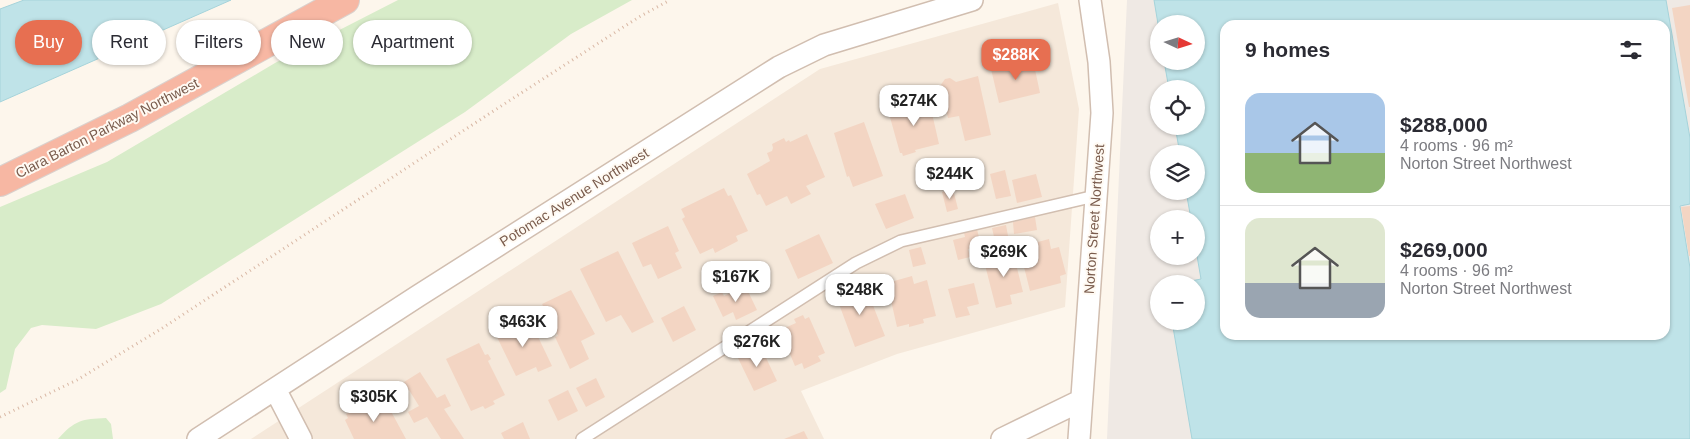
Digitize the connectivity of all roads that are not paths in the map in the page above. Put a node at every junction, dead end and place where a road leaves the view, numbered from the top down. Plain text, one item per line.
1 (345, 0) edge
2 (972, 0) edge
3 (1090, 0) edge
4 (0, 182) edge
5 (1095, 196) junction
6 (275, 389) junction
7 (1080, 401) junction
8 (198, 439) edge
9 (302, 439) edge
10 (582, 439) edge
11 (1002, 439) edge
12 (1079, 439) edge

1 - 4 highway, Clara Barton Parkway Northwest
2 - 6 street, Potomac Avenue Northwest
3 - 5 street, Norton Street Northwest
5 - 7 street, Norton Street Northwest
5 - 10 lane
6 - 8 street, Potomac Avenue Northwest
6 - 9 street
7 - 11 street
7 - 12 street, Norton Street Northwest

